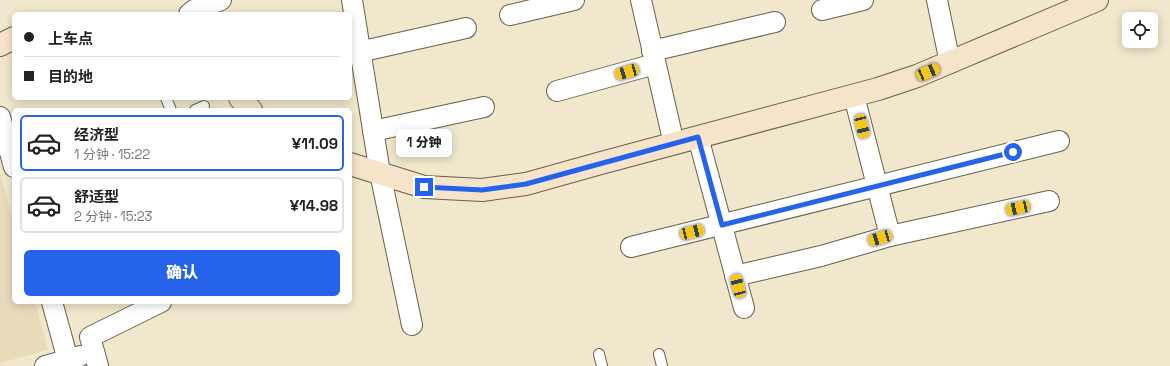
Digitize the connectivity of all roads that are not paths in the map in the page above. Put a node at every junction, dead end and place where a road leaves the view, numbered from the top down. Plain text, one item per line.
1 (221, 0) edge
2 (352, 0) edge
3 (574, 0) edge
4 (641, 0) edge
5 (863, 0) edge
6 (937, 0) edge
7 (1097, 0) edge
8 (822, 10) dead end
9 (192, 12) edge
10 (510, 15) dead end
11 (775, 22) dead end
12 (466, 28) dead end
13 (12, 39) edge
14 (0, 45) edge
15 (355, 52) edge
16 (654, 57) junction
17 (950, 63) junction
18 (557, 91) dead end
19 (854, 96) junction
20 (242, 100) edge
21 (484, 107) dead end
22 (249, 108) edge
23 (0, 116) edge
24 (374, 131) junction
25 (698, 137) junction
26 (1059, 141) dead end
27 (674, 144) junction
28 (12, 160) edge
29 (352, 165) edge
30 (380, 173) junction
31 (877, 186) junction
32 (1049, 201) dead end
33 (722, 225) junction
34 (890, 236) junction
35 (631, 247) dead end
36 (735, 276) junction
37 (53, 304) edge
38 (157, 304) edge
39 (744, 308) dead end
40 (412, 325) dead end
41 (600, 354) dead end
42 (660, 354) dead end
43 (96, 359) edge
44 (68, 360) junction
45 (45, 366) edge
46 (602, 366) edge
47 (662, 366) edge

1 - 9 street
2 - 15 street
3 - 10 street
4 - 16 street
5 - 8 street
6 - 17 street
7 - 17 street
11 - 16 street
12 - 15 street
13 - 14 street
15 - 24 street
16 - 18 street
16 - 27 street
17 - 19 street
19 - 25 street
19 - 31 street
20 - 22 street
21 - 24 street
23 - 28 street
24 - 30 street
25 - 27 street
25 - 33 street
26 - 31 street
27 - 30 street
29 - 30 street
30 - 40 street
31 - 33 street
31 - 34 street
32 - 34 street
33 - 35 street
33 - 36 street
34 - 36 street
36 - 39 street
37 - 44 street
38 - 43 street
41 - 46 lane
42 - 47 lane
43 - 44 street
44 - 45 street

